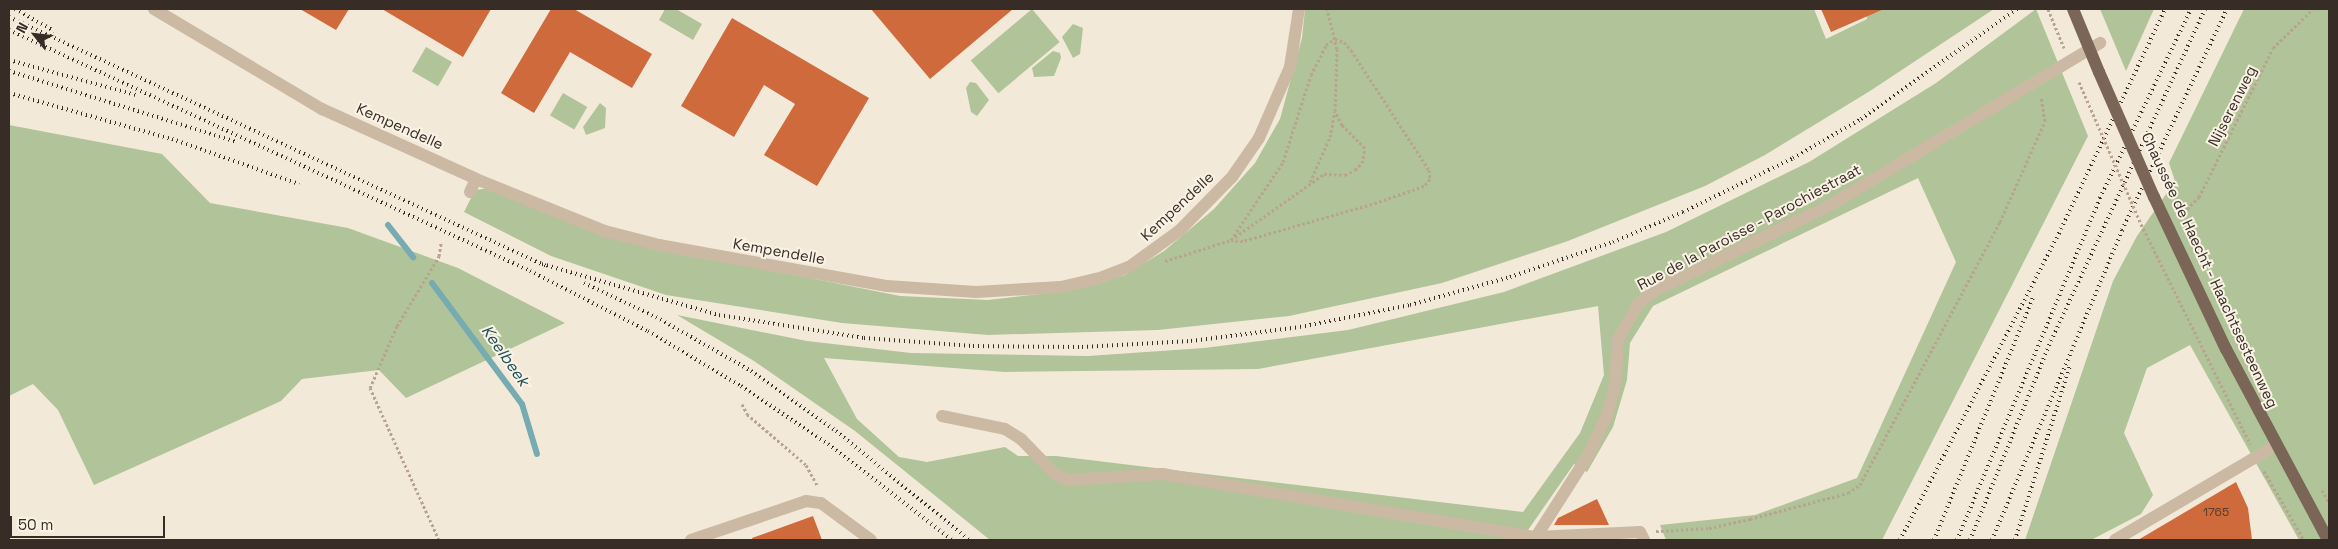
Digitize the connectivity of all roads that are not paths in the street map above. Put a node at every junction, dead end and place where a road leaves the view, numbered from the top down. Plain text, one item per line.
1 (154, 9) edge
2 (1300, 9) edge
3 (2073, 9) edge
4 (2095, 46) junction
5 (476, 179) junction
6 (470, 192) dead end
7 (942, 416) dead end
8 (2276, 445) junction
9 (1642, 536) edge
10 (1535, 539) edge
11 (2324, 539) edge
12 (691, 540) edge
13 (871, 540) edge
14 (2115, 540) edge

1 - 5 street, Kempendelle
2 - 5 street, Kempendelle
3 - 4 main road, Chaussée de Haecht - Haachtsesteenweg
4 - 8 main road, Chaussée de Haecht - Haachtsesteenweg, bridge
4 - 10 street, Rue de la Paroisse - Parochiestraat
5 - 6 street
7 - 10 street
8 - 11 main road, Chaussée de Haecht - Haachtsesteenweg
8 - 14 street
9 - 10 street
12 - 13 street

